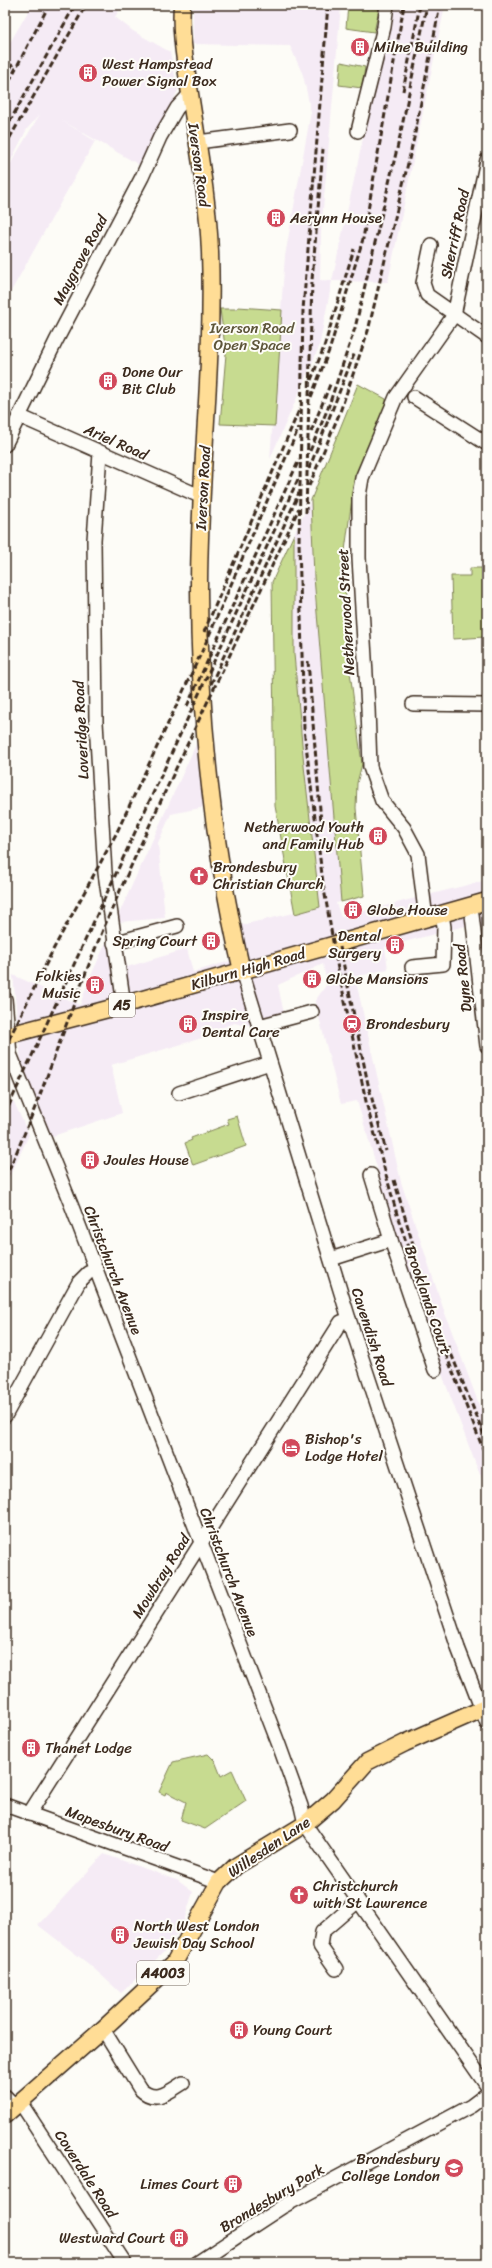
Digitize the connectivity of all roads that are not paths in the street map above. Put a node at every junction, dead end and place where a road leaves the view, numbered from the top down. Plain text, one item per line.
1 (182, 5) edge
2 (386, 5) edge
3 (190, 94) junction
4 (290, 130) dead end
5 (358, 131) dead end
6 (198, 142) junction
7 (487, 160) edge
8 (482, 216) edge
9 (431, 245) dead end
10 (454, 315) junction
11 (487, 337) edge
12 (414, 396) dead end
13 (19, 416) junction
14 (487, 444) edge
15 (5, 445) edge
16 (100, 453) junction
17 (202, 497) junction
18 (413, 704) dead end
19 (487, 704) edge
20 (487, 901) edge
21 (471, 906) junction
22 (442, 915) junction
23 (426, 919) junction
24 (177, 926) dead end
25 (114, 943) junction
26 (412, 967) dead end
27 (242, 971) junction
28 (5, 999) edge
29 (124, 1005) junction
30 (312, 1012) dead end
31 (258, 1026) junction
32 (7, 1036) edge
33 (487, 1046) edge
34 (270, 1063) junction
35 (179, 1093) dead end
36 (371, 1175) dead end
37 (391, 1240) junction
38 (330, 1259) junction
39 (96, 1269) junction
40 (350, 1319) junction
41 (435, 1370) dead end
42 (5, 1416) edge
43 (200, 1543) junction
44 (485, 1713) edge
45 (5, 1805) edge
46 (29, 1814) junction
47 (305, 1824) junction
48 (219, 1882) junction
49 (358, 1901) junction
50 (336, 1969) dead end
51 (103, 2030) junction
52 (184, 2083) dead end
53 (487, 2086) edge
54 (487, 2094) edge
55 (487, 2103) edge
56 (11, 2105) edge
57 (471, 2106) junction
58 (125, 2263) edge
59 (197, 2263) edge

1 - 3 main road, Iverson Road
2 - 5 street
3 - 6 main road, Iverson Road
3 - 13 street, Maygrove Road
4 - 6 street
6 - 17 main road, Iverson Road
7 - 8 street, Sherriff Road
8 - 10 street, Sherriff Road
9 - 10 street
10 - 11 street
10 - 23 street, Netherwood Street
12 - 14 street
13 - 15 street, Maygrove Road
13 - 16 street, Ariel Road
16 - 17 street, Ariel Road
16 - 25 street, Loveridge Road
17 - 27 main road, Iverson Road
18 - 19 street
20 - 21 main road, Kilburn High Road / A5
21 - 22 main road, Kilburn High Road / A5
21 - 33 street, Dyne Road
22 - 23 main road, Kilburn High Road / A5
22 - 26 street
23 - 27 main road, Kilburn High Road / A5
24 - 25 street
25 - 29 street, Loveridge Road
27 - 29 main road, Kilburn High Road / A5
27 - 31 street, Cavendish Road
28 - 32 street
29 - 32 main road, Kilburn High Road / A5
30 - 31 street
31 - 34 street, Cavendish Road
32 - 39 street, Christchurch Avenue
34 - 35 street
34 - 38 street, Cavendish Road
36 - 37 street, Brooklands Court
37 - 38 street, Brooklands Court
37 - 41 street, Brooklands Court
38 - 40 street, Cavendish Road
39 - 42 street
39 - 43 street, Christchurch Avenue
40 - 43 street, Mowbray Road
40 - 44 street, Cavendish Road
43 - 46 street, Mowbray Road
43 - 47 street, Christchurch Avenue
44 - 47 main road, Willesden Lane / A4003
45 - 46 street, Mapesbury Road
46 - 48 street, Mapesbury Road
47 - 48 main road, Willesden Lane / A4003
47 - 49 street, Christchurch Avenue
48 - 51 main road, Willesden Lane / A4003
49 - 50 street
49 - 53 street, Christchurch Avenue
51 - 52 street
51 - 56 main road, Willesden Lane / A4003
54 - 57 street, Brondesbury Park
55 - 57 street, Brondesbury Park
56 - 58 street, Coverdale Road
57 - 59 street, Brondesbury Park

